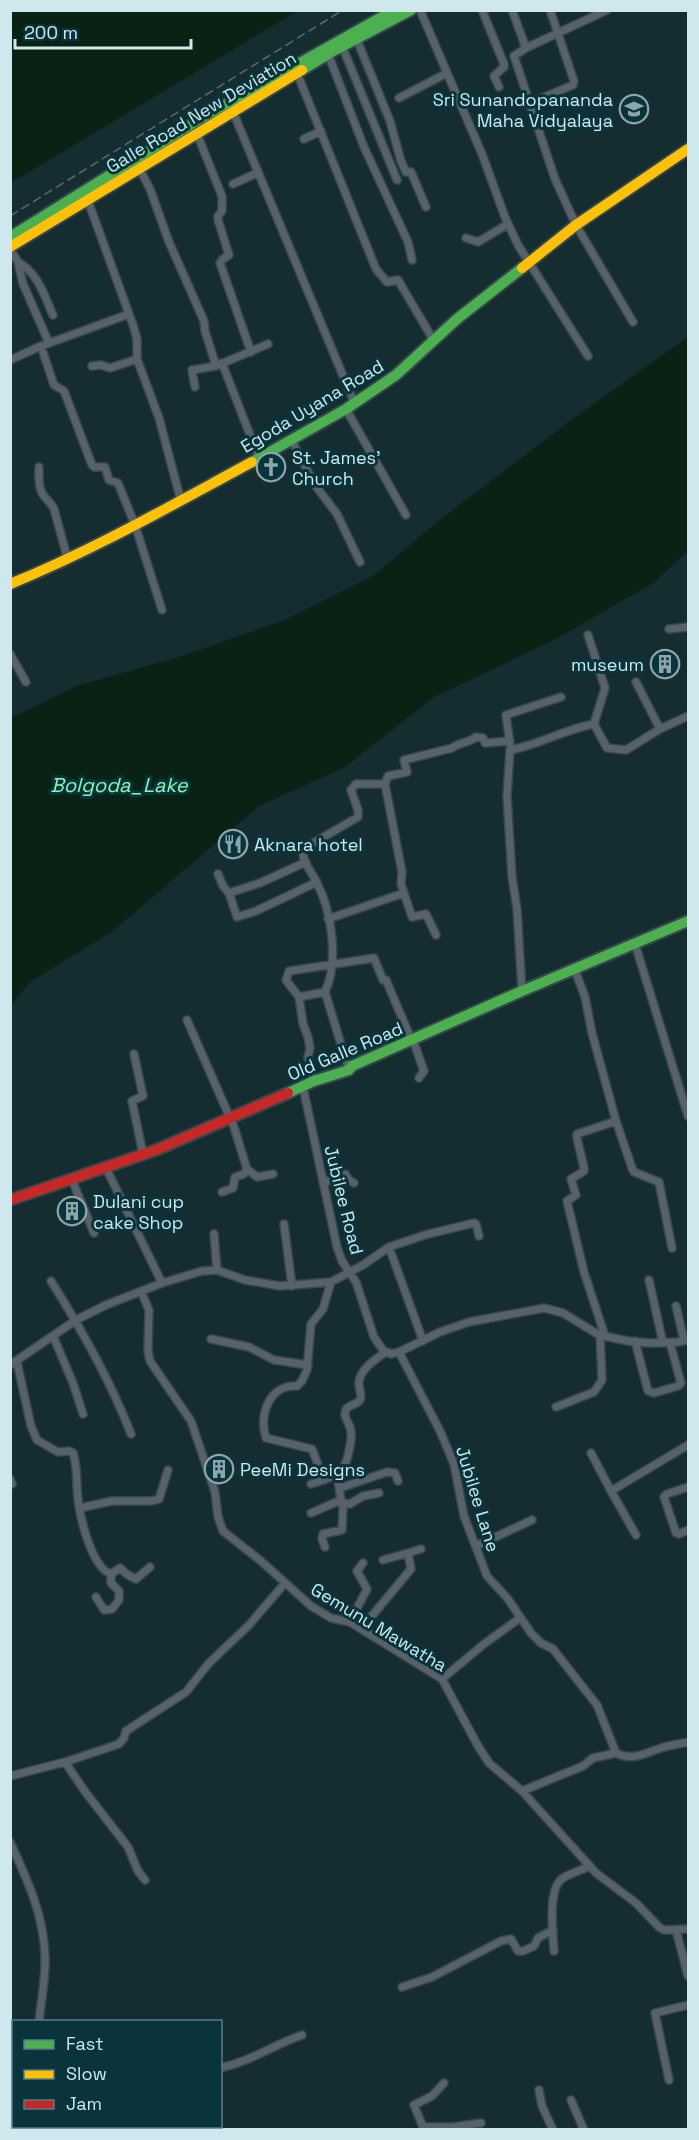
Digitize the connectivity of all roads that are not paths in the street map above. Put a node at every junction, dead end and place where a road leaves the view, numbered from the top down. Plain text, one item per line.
1 (394, 10) edge
2 (411, 10) edge
3 (420, 10) edge
4 (482, 10) edge
5 (550, 10) edge
6 (606, 11) edge
7 (516, 12) edge
8 (556, 33) junction
9 (357, 40) junction
10 (342, 46) junction
11 (526, 48) junction
12 (328, 54) junction
13 (297, 73) junction
14 (447, 73) junction
15 (499, 87) dead end
16 (399, 98) dead end
17 (530, 103) junction
18 (233, 112) junction
19 (321, 131) junction
20 (197, 134) junction
21 (304, 139) dead end
22 (688, 149) edge
23 (139, 168) junction
24 (257, 173) junction
25 (397, 180) dead end
26 (233, 184) dead end
27 (84, 195) junction
28 (426, 207) dead end
29 (508, 224) junction
30 (576, 225) junction
31 (10, 237) edge
32 (466, 238) dead end
33 (10, 248) edge
34 (412, 260) dead end
35 (18, 262) junction
36 (529, 263) junction
37 (129, 314) junction
38 (52, 315) dead end
39 (633, 322) dead end
40 (434, 340) junction
41 (49, 343) junction
42 (268, 344) dead end
43 (41, 346) junction
44 (251, 351) junction
45 (588, 356) dead end
46 (137, 359) junction
47 (10, 360) edge
48 (219, 364) junction
49 (92, 366) dead end
50 (195, 387) dead end
51 (350, 405) junction
52 (292, 441) junction
53 (259, 458) junction
54 (39, 468) dead end
55 (181, 501) junction
56 (406, 515) dead end
57 (135, 525) junction
58 (68, 560) junction
59 (360, 562) dead end
60 (10, 584) edge
61 (162, 610) dead end
62 (688, 627) edge
63 (669, 629) dead end
64 (588, 635) dead end
65 (10, 654) edge
66 (26, 682) dead end
67 (636, 682) dead end
68 (561, 698) dead end
69 (688, 716) edge
70 (594, 724) junction
71 (660, 729) junction
72 (510, 741) junction
73 (510, 750) junction
74 (385, 784) junction
75 (306, 862) junction
76 (218, 874) dead end
77 (317, 882) junction
78 (229, 893) junction
79 (404, 893) junction
80 (328, 919) junction
81 (688, 921) edge
82 (436, 934) dead end
83 (635, 944) junction
84 (331, 966) junction
85 (575, 970) junction
86 (522, 991) junction
87 (325, 992) junction
88 (299, 997) junction
89 (188, 1020) dead end
90 (412, 1040) junction
91 (134, 1054) dead end
92 (349, 1070) junction
93 (419, 1078) dead end
94 (314, 1081) junction
95 (303, 1086) junction
96 (688, 1116) edge
97 (231, 1119) junction
98 (616, 1120) junction
99 (143, 1154) junction
100 (106, 1168) junction
101 (247, 1169) junction
102 (273, 1174) dead end
103 (72, 1180) junction
104 (323, 1183) junction
105 (354, 1183) dead end
106 (222, 1192) dead end
107 (10, 1200) edge
108 (284, 1224) dead end
109 (94, 1233) dead end
110 (214, 1234) dead end
111 (479, 1236) dead end
112 (389, 1246) junction
113 (672, 1248) dead end
114 (217, 1270) junction
115 (348, 1273) junction
116 (649, 1280) dead end
117 (51, 1281) dead end
118 (162, 1282) junction
119 (331, 1282) junction
120 (292, 1286) junction
121 (141, 1291) junction
122 (676, 1306) dead end
123 (76, 1320) junction
124 (603, 1335) junction
125 (53, 1336) junction
126 (211, 1339) dead end
127 (686, 1340) edge
128 (423, 1341) junction
129 (635, 1341) junction
130 (666, 1343) junction
131 (386, 1352) junction
132 (399, 1352) junction
133 (14, 1364) edge
134 (308, 1365) junction
135 (556, 1407) dead end
136 (83, 1414) dead end
137 (132, 1434) dead end
138 (688, 1445) edge
139 (591, 1453) dead end
140 (168, 1470) dead end
141 (337, 1474) junction
142 (324, 1480) junction
143 (398, 1481) dead end
144 (311, 1484) dead end
145 (688, 1487) edge
146 (340, 1488) junction
147 (611, 1491) junction
148 (379, 1493) dead end
149 (341, 1500) junction
150 (80, 1508) junction
151 (311, 1513) dead end
152 (532, 1520) dead end
153 (688, 1530) edge
154 (636, 1535) dead end
155 (476, 1546) junction
156 (325, 1547) dead end
157 (421, 1549) dead end
158 (408, 1553) junction
159 (383, 1560) dead end
160 (363, 1563) dead end
161 (150, 1568) dead end
162 (111, 1574) junction
163 (285, 1583) junction
164 (96, 1597) dead end
165 (520, 1618) junction
166 (350, 1622) junction
167 (360, 1629) junction
168 (441, 1679) junction
169 (688, 1742) edge
170 (616, 1753) junction
171 (65, 1762) junction
172 (10, 1776) edge
173 (522, 1791) junction
174 (10, 1842) edge
175 (590, 1866) junction
176 (145, 1880) dead end
177 (688, 1929) edge
178 (553, 1930) junction
179 (676, 1930) junction
180 (554, 1951) dead end
181 (688, 1976) edge
182 (402, 1987) dead end
183 (688, 2005) edge
184 (39, 2020) edge
185 (302, 2035) dead end
186 (222, 2067) edge
187 (669, 2080) dead end
188 (444, 2083) dead end
189 (539, 2090) dead end
190 (571, 2100) dead end
191 (481, 2123) dead end
192 (422, 2128) edge
193 (553, 2130) edge
194 (584, 2130) edge

1 - 27 main road, Galle Road New Deviation
2 - 9 main road, Galle Road New Deviation
3 - 14 street
4 - 15 street
5 - 8 street
6 - 8 street
7 - 11 street
8 - 11 street
8 - 17 street
9 - 10 main road, Galle Road New Deviation
9 - 28 street
10 - 12 main road, Galle Road New Deviation
10 - 25 street
11 - 17 street
12 - 13 main road, Galle Road New Deviation
12 - 34 street
13 - 18 main road, Galle Road New Deviation
13 - 19 street
14 - 16 street
14 - 29 street
17 - 30 street
18 - 20 main road, Galle Road New Deviation
18 - 24 street
19 - 21 street
19 - 40 street
20 - 23 main road, Galle Road New Deviation
20 - 44 street
22 - 30 main road, Egoda Uyana Road
23 - 27 main road, Galle Road New Deviation
23 - 48 street
24 - 26 street
24 - 51 street
27 - 31 main road, Galle Road New Deviation
27 - 33 main road, Galle Road New Deviation
27 - 37 street
29 - 32 street
29 - 36 street
30 - 36 main road, Egoda Uyana Road
30 - 39 street
33 - 35 street
35 - 38 street
35 - 41 street
36 - 40 main road, Egoda Uyana Road
36 - 45 street
37 - 41 street
37 - 46 street
40 - 51 main road, Egoda Uyana Road
41 - 43 street
42 - 44 street
43 - 47 street
43 - 57 street
44 - 48 street
46 - 49 street
46 - 55 street
48 - 50 street
48 - 53 street
51 - 52 main road, Egoda Uyana Road
51 - 56 street
52 - 53 main road, Egoda Uyana Road
52 - 59 street
53 - 55 main road, Egoda Uyana Road
54 - 58 street
55 - 57 main road, Egoda Uyana Road
57 - 58 main road, Egoda Uyana Road
57 - 61 street
58 - 60 main road, Egoda Uyana Road
62 - 63 street
64 - 70 street
65 - 66 street
67 - 71 street
68 - 72 street
69 - 71 street
70 - 71 street
70 - 73 street
72 - 73 street
72 - 74 street
73 - 86 street
74 - 75 street
74 - 79 street
75 - 77 street
75 - 78 street
76 - 78 street
77 - 78 street
77 - 80 street
79 - 80 street
79 - 82 street
80 - 84 street
81 - 83 main road, Old Galle Road
83 - 85 main road, Old Galle Road
83 - 96 street
84 - 87 street
84 - 88 street
84 - 90 street
85 - 86 main road, Old Galle Road
85 - 98 street
86 - 90 main road, Old Galle Road
87 - 88 street
87 - 92 street
88 - 94 street
89 - 97 street
90 - 92 main road, Old Galle Road
90 - 93 street
91 - 99 street
92 - 94 main road, Old Galle Road
94 - 95 main road, Old Galle Road
95 - 97 main road, Old Galle Road
95 - 104 street, Jubilee Road
97 - 99 main road, Old Galle Road
97 - 101 street
98 - 113 street
98 - 124 street
99 - 100 main road, Old Galle Road
100 - 103 main road, Old Galle Road
100 - 118 street
101 - 102 street
101 - 106 street
103 - 107 main road, Old Galle Road
103 - 109 street
104 - 105 street
104 - 115 street, Jubilee Road
108 - 120 street
110 - 114 street
111 - 112 street
112 - 115 street
112 - 128 street
114 - 118 street
114 - 120 street
115 - 119 street
115 - 131 street, Jubilee Road
116 - 130 street
117 - 123 street
118 - 121 street
119 - 120 street
119 - 134 street
121 - 123 street
121 - 163 street, Gemunu Mawatha
122 - 127 street
123 - 125 street
123 - 137 street
124 - 128 street
124 - 129 street
124 - 135 street
125 - 133 street
125 - 136 street
126 - 134 street
127 - 130 street
128 - 132 street
129 - 130 street
129 - 130 street
131 - 132 street
131 - 141 street
132 - 155 street, Jubilee Lane
133 - 150 street
134 - 142 street
138 - 147 street
139 - 147 street
140 - 150 street
141 - 142 street
141 - 146 street
142 - 144 street
143 - 146 street
145 - 153 street
146 - 149 street
147 - 154 street
148 - 149 street
149 - 151 street
149 - 156 street
150 - 162 street
152 - 155 street
155 - 165 street, Jubilee Lane
157 - 158 street
158 - 159 street
158 - 167 street
160 - 166 street
161 - 162 street
162 - 164 street
163 - 166 street, Gemunu Mawatha
163 - 171 street
165 - 168 street
165 - 170 street, Jubilee Lane
166 - 167 street, Gemunu Mawatha
167 - 168 street, Gemunu Mawatha
168 - 173 street, Gemunu Mawatha
169 - 170 street
170 - 173 street
171 - 172 street
171 - 176 street
173 - 175 street, Gemunu Mawatha
174 - 184 street
175 - 178 street
175 - 179 street, Gemunu Mawatha
177 - 179 street, Gemunu Mawatha
178 - 180 street
178 - 182 street
179 - 181 street
183 - 187 street
185 - 186 street
188 - 192 street
189 - 193 street
190 - 194 street
191 - 192 street

